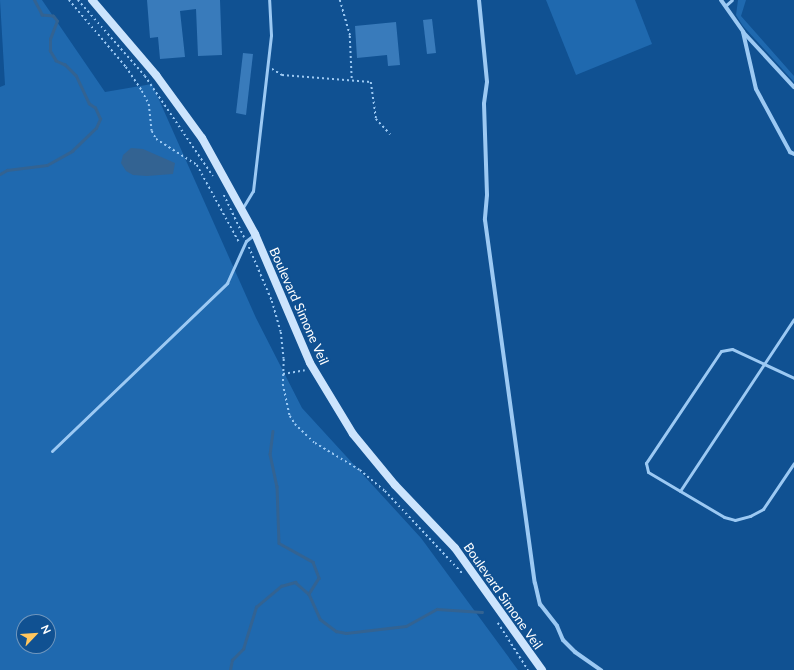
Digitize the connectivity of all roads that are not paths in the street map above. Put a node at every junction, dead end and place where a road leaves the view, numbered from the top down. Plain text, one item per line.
1 (92, 0) edge
2 (269, 0) edge
3 (478, 0) edge
4 (720, 0) edge
5 (732, 0) edge
6 (725, 6) junction
7 (743, 32) junction
8 (794, 87) edge
9 (794, 154) edge
10 (242, 209) junction
11 (255, 234) junction
12 (794, 319) edge
13 (764, 364) junction
14 (794, 378) edge
15 (52, 451) dead end
16 (794, 463) edge
17 (680, 491) junction
18 (542, 670) edge
19 (601, 670) edge

1 - 10 main road, Boulevard Simone Veil
2 - 10 lane
3 - 19 street
4 - 6 street
5 - 6 lane
6 - 7 street
7 - 8 street
7 - 9 street
10 - 11 main road, Boulevard Simone Veil
11 - 15 lane
11 - 18 main road, Boulevard Simone Veil
12 - 13 lane
13 - 14 lane
13 - 17 lane
13 - 17 lane
16 - 17 lane

